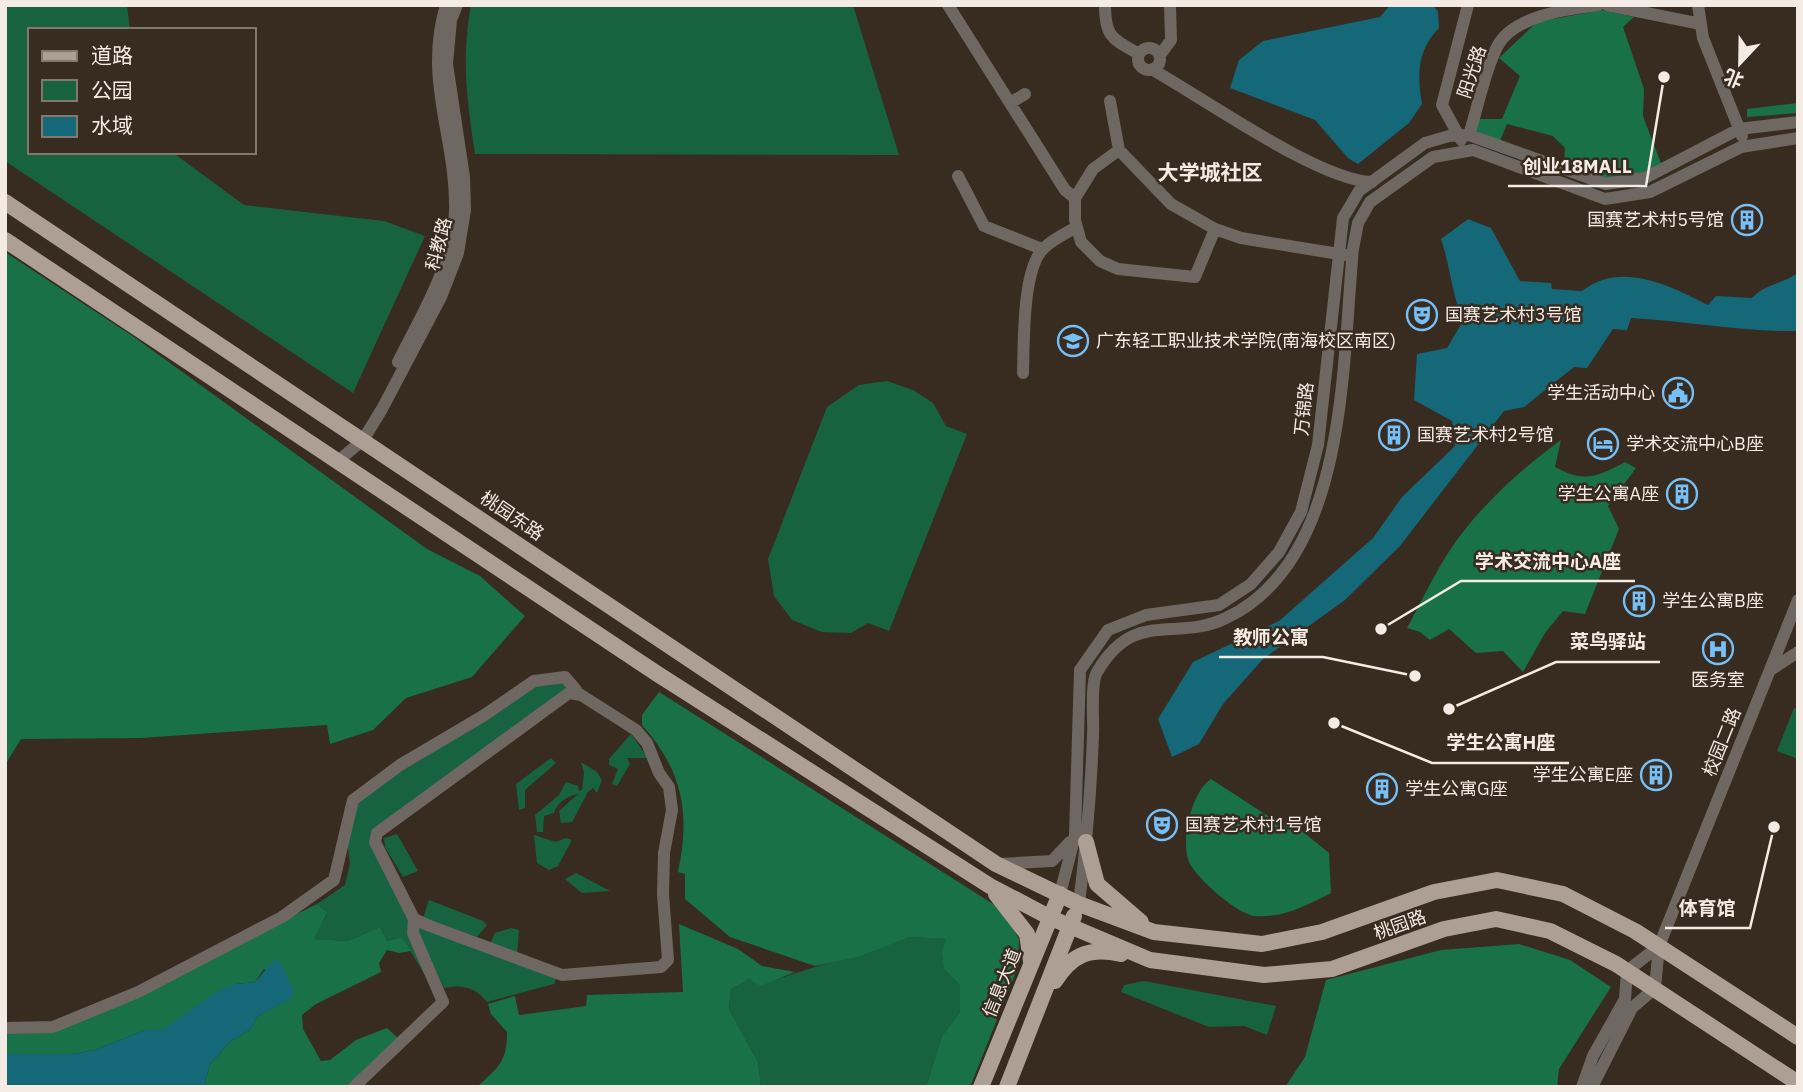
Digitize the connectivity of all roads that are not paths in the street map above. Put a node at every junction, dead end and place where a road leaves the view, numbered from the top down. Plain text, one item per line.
1 (446, 5) edge
2 (457, 5) edge
3 (948, 5) edge
4 (1104, 5) edge
5 (1170, 5) edge
6 (1468, 5) edge
7 (1598, 5) edge
8 (1606, 5) edge
9 (1698, 5) edge
10 (1701, 24) junction
11 (1139, 54) junction
12 (1160, 55) junction
13 (1153, 70) junction
14 (1025, 94) dead end
15 (1110, 101) dead end
16 (1010, 103) junction
17 (1798, 122) edge
18 (1740, 128) junction
19 (1464, 135) junction
20 (1798, 138) edge
21 (1745, 147) junction
22 (1119, 150) junction
23 (1463, 150) junction
24 (958, 176) dead end
25 (1372, 182) junction
26 (1075, 198) junction
27 (5, 202) edge
28 (1077, 227) junction
29 (1215, 229) junction
30 (5, 240) edge
31 (1042, 249) junction
32 (1337, 255) junction
33 (1352, 256) junction
34 (1023, 373) dead end
35 (360, 437) junction
36 (338, 461) junction
37 (1798, 600) edge
38 (1798, 652) edge
39 (1768, 673) junction
40 (576, 691) dead end
41 (1081, 839) junction
42 (996, 864) junction
43 (990, 886) junction
44 (1060, 894) junction
45 (1079, 904) junction
46 (1051, 918) junction
47 (414, 919) junction
48 (1069, 926) junction
49 (1154, 932) junction
50 (1658, 946) junction
51 (1150, 960) junction
52 (1031, 961) junction
53 (1627, 971) junction
54 (1655, 988) junction
55 (1037, 1010) junction
56 (5, 1028) edge
57 (1798, 1037) edge
58 (1798, 1083) edge
59 (354, 1087) edge
60 (981, 1087) edge
61 (1007, 1087) edge
62 (1582, 1087) edge
63 (1592, 1087) edge

1 - 35 street, 科教路
2 - 35 street, 科教路
3 - 16 street
4 - 11 street
5 - 12 street
6 - 19 street
7 - 19 street, 阳光路
8 - 10 street
9 - 10 street
10 - 18 street
11 - 12 street
11 - 13 street
12 - 13 street
13 - 25 street
14 - 16 street
15 - 22 street
16 - 26 street
17 - 18 street
18 - 19 street
18 - 21 street
19 - 23 street
19 - 25 street, 万锦路
20 - 21 street
21 - 23 street
22 - 26 street
22 - 29 street
23 - 33 street, 万锦路
24 - 31 street
25 - 32 street, 万锦路
26 - 28 street
27 - 35 main road, 桃园东路
28 - 29 street
28 - 31 street
29 - 32 street
30 - 36 main road
31 - 34 street
32 - 33 street
32 - 41 street, 万锦路
33 - 41 street, 万锦路
35 - 36 street, 科教路
35 - 42 main road, 桃园东路
36 - 43 main road
37 - 39 street, 校园二路
38 - 39 street
39 - 50 street, 校园二路
40 - 56 street
41 - 42 street
41 - 44 street, 万锦路
41 - 45 street, 万锦路
41 - 49 main road
42 - 44 main road, 桃园路
43 - 46 main road, 桃园路
43 - 52 main road
44 - 45 main road, 桃园路
44 - 46 main road, 信息大道
45 - 48 main road
45 - 49 main road, 桃园路
46 - 48 main road, 桃园路
46 - 52 main road, 信息大道
47 - 47 street
47 - 59 street
48 - 51 main road, 桃园路
48 - 55 main road
49 - 50 main road, 桃园路
50 - 53 street
50 - 54 street
50 - 57 main road, 桃园路
51 - 53 main road, 桃园路
51 - 55 main road
52 - 60 main road, 信息大道
53 - 54 main road, 桃园路
53 - 62 street
54 - 58 main road, 桃园路
54 - 63 street
55 - 61 main road

